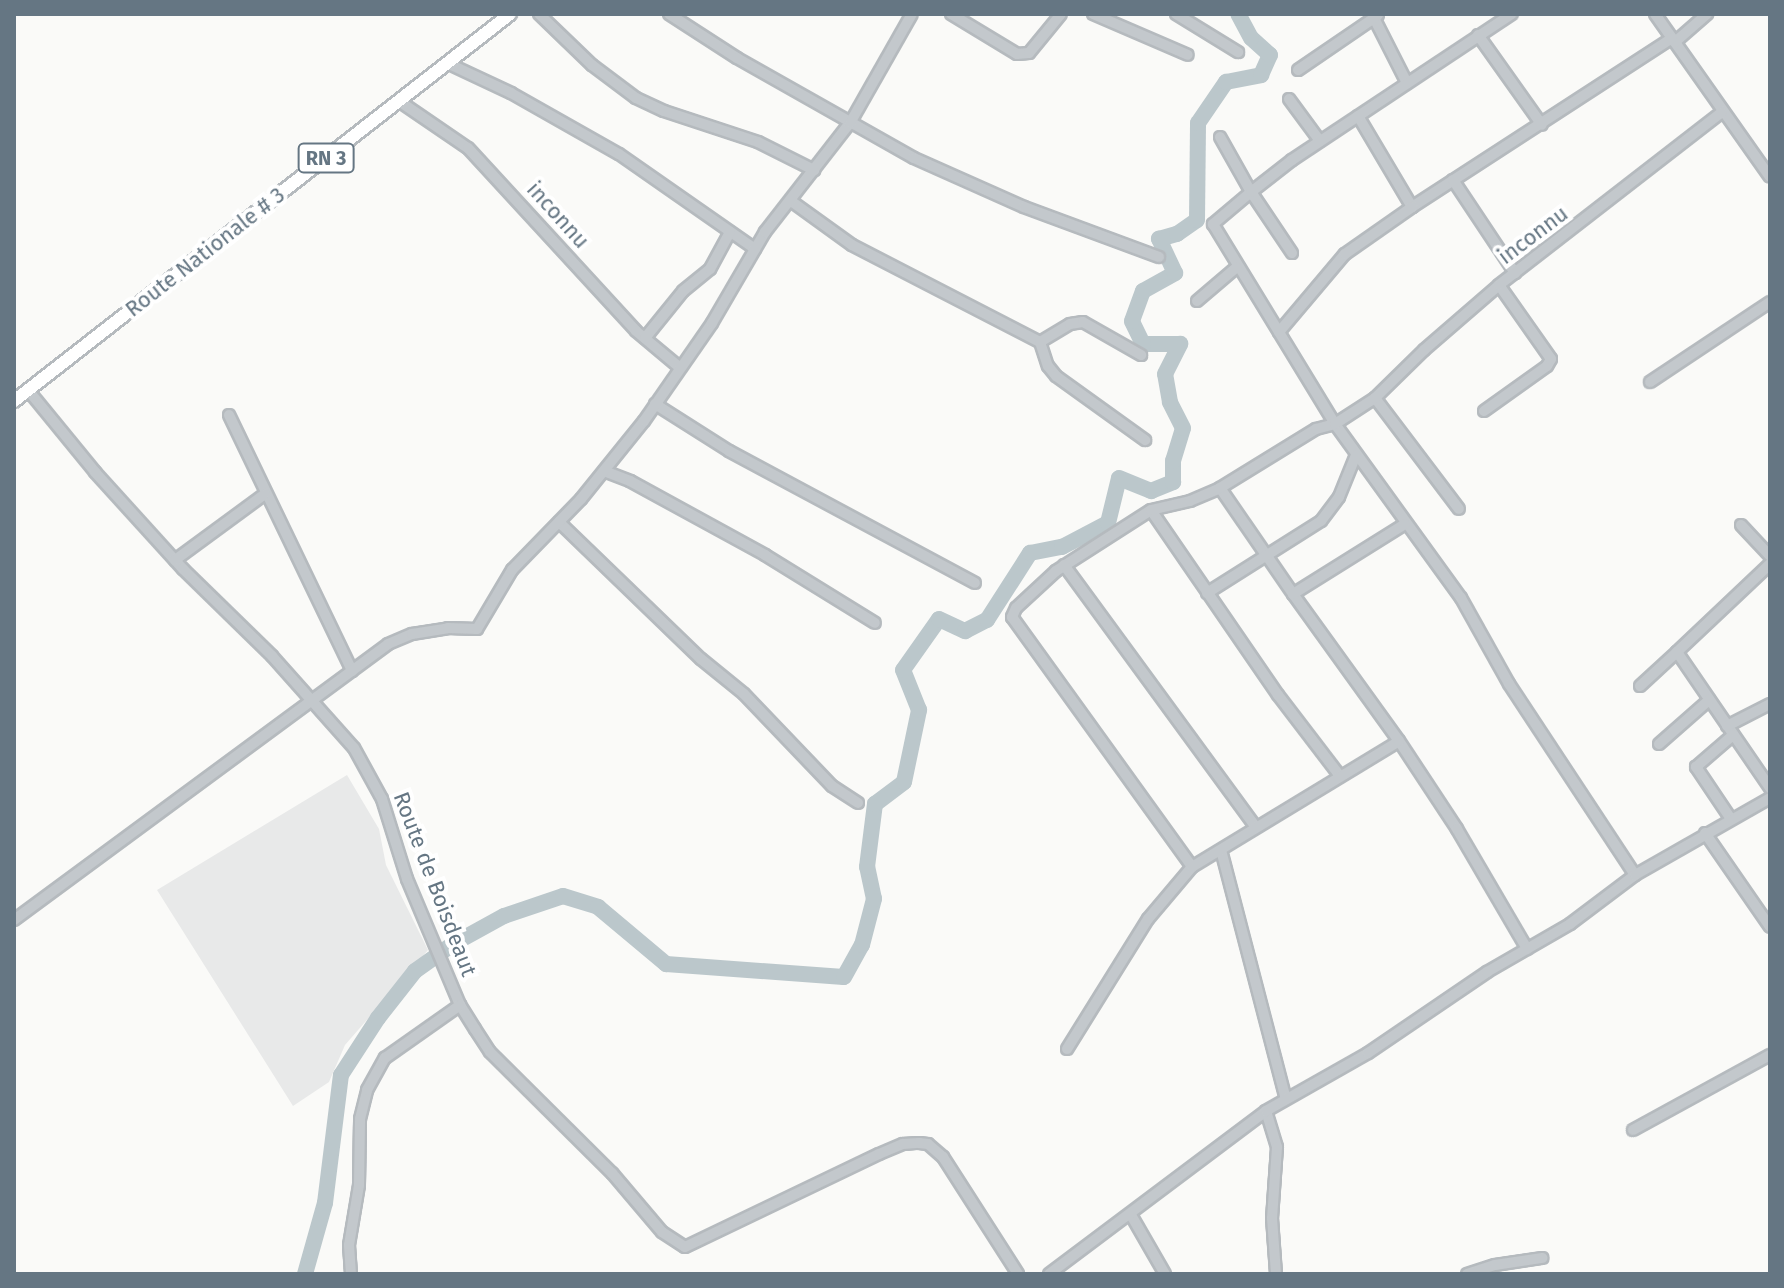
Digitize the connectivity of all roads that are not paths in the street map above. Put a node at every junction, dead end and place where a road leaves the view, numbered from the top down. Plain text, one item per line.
1 (510, 14) edge
2 (539, 14) edge
3 (669, 14) edge
4 (912, 14) edge
5 (951, 14) edge
6 (1061, 14) edge
7 (1093, 14) edge
8 (1176, 14) edge
9 (1512, 14) edge
10 (1657, 14) edge
11 (1707, 14) edge
12 (1377, 16) edge
13 (1478, 35) junction
14 (1673, 40) junction
15 (1238, 52) dead end
16 (1188, 55) dead end
17 (447, 63) junction
18 (1298, 70) dead end
19 (1407, 83) junction
20 (1289, 99) dead end
21 (399, 101) junction
22 (1722, 112) junction
23 (1358, 116) junction
24 (850, 123) junction
25 (1542, 125) junction
26 (1220, 137) dead end
27 (1320, 141) junction
28 (814, 170) junction
29 (1770, 177) edge
30 (1453, 180) junction
31 (1251, 192) junction
32 (791, 201) junction
33 (1412, 207) junction
34 (730, 232) junction
35 (755, 249) junction
36 (1292, 253) dead end
37 (1159, 257) dead end
38 (1237, 267) junction
39 (1515, 273) junction
40 (1499, 285) junction
41 (1197, 301) dead end
42 (1770, 302) edge
43 (1279, 332) junction
44 (645, 338) junction
45 (1040, 342) junction
46 (1141, 355) dead end
47 (679, 367) junction
48 (1650, 382) dead end
49 (28, 390) junction
50 (1375, 398) junction
51 (14, 401) edge
52 (655, 404) junction
53 (1484, 411) dead end
54 (229, 415) dead end
55 (1335, 424) junction
56 (1145, 440) dead end
57 (1356, 455) junction
58 (604, 471) junction
59 (1220, 488) junction
60 (265, 494) junction
61 (1459, 509) dead end
62 (1151, 510) junction
63 (559, 522) junction
64 (1405, 524) junction
65 (1741, 525) dead end
66 (1770, 556) edge
67 (1266, 557) junction
68 (175, 560) junction
69 (1770, 564) edge
70 (1064, 565) junction
71 (975, 583) dead end
72 (1207, 593) junction
73 (1293, 594) junction
74 (875, 623) dead end
75 (1677, 652) junction
76 (352, 671) junction
77 (1640, 686) dead end
78 (311, 700) junction
79 (1709, 700) junction
80 (1770, 704) edge
81 (1730, 731) junction
82 (1399, 741) junction
83 (1659, 744) dead end
84 (1340, 776) junction
85 (1770, 788) edge
86 (1770, 798) edge
87 (858, 803) dead end
88 (1731, 819) junction
89 (1256, 827) junction
90 (1705, 833) junction
91 (1221, 850) junction
92 (1192, 867) junction
93 (1635, 875) junction
94 (14, 920) edge
95 (1770, 927) edge
96 (1527, 949) junction
97 (460, 1005) junction
98 (1067, 1049) dead end
99 (1770, 1055) edge
100 (1286, 1099) junction
101 (1266, 1111) junction
102 (1633, 1130) dead end
103 (1131, 1215) junction
104 (1542, 1258) dead end
105 (351, 1274) edge
106 (1018, 1274) edge
107 (1049, 1274) edge
108 (1165, 1274) edge
109 (1276, 1274) edge
110 (1467, 1274) edge

1 - 17 main road, Route Nationale # 3 / RN 3
2 - 28 street
3 - 24 street
4 - 24 street
5 - 6 street
7 - 16 street
8 - 15 street
9 - 13 street
10 - 14 street
11 - 14 street
12 - 18 street
12 - 19 street
13 - 19 street
13 - 25 street
14 - 22 street
14 - 25 street
17 - 21 main road, Route Nationale # 3 / RN 3
17 - 34 street
19 - 23 street
20 - 27 street
21 - 44 street, inconnu
21 - 49 main road, Route Nationale # 3 / RN 3
22 - 29 street
22 - 39 street, inconnu
23 - 27 street
23 - 33 street
24 - 28 street
24 - 37 street
25 - 30 street
26 - 31 street
27 - 31 street
28 - 32 street
30 - 33 street
30 - 39 street
31 - 36 street
31 - 38 street
32 - 35 street
32 - 45 street
33 - 43 street
34 - 35 street
34 - 44 street
35 - 47 street
38 - 41 street
38 - 43 street
39 - 40 street, inconnu
40 - 50 street, inconnu
40 - 53 street
42 - 48 street
43 - 55 street
44 - 47 street, inconnu
45 - 46 street
45 - 56 street
47 - 52 street
49 - 51 main road, Route Nationale # 3 / RN 3
49 - 68 street, Route de Boisdeaut
50 - 55 street, inconnu
50 - 61 street
52 - 58 street
52 - 71 street
54 - 60 street
55 - 57 street
55 - 59 street
57 - 64 street
57 - 67 street
58 - 63 street
58 - 74 street
59 - 62 street
59 - 67 street
60 - 68 street
60 - 76 street
62 - 70 street
62 - 72 street
63 - 76 street
63 - 87 street
64 - 73 street
64 - 93 street
65 - 66 street
67 - 72 street
67 - 73 street
68 - 78 street, Route de Boisdeaut
69 - 75 street
70 - 89 street
70 - 92 street
72 - 84 street
73 - 82 street
75 - 77 street
75 - 79 street
76 - 78 street
78 - 94 street
78 - 97 street, Route de Boisdeaut
79 - 81 street
79 - 83 street
80 - 81 street
81 - 85 street
81 - 88 street
82 - 84 street
82 - 96 street
84 - 89 street
86 - 88 street
88 - 90 street
89 - 91 street
90 - 93 street
90 - 95 street
91 - 92 street
91 - 100 street
92 - 98 street
93 - 96 street
96 - 100 street
97 - 105 street
97 - 106 street, Route de Boisdeaut
99 - 102 street
100 - 101 street
101 - 103 street
101 - 109 street
103 - 107 street
103 - 108 street
104 - 110 street

